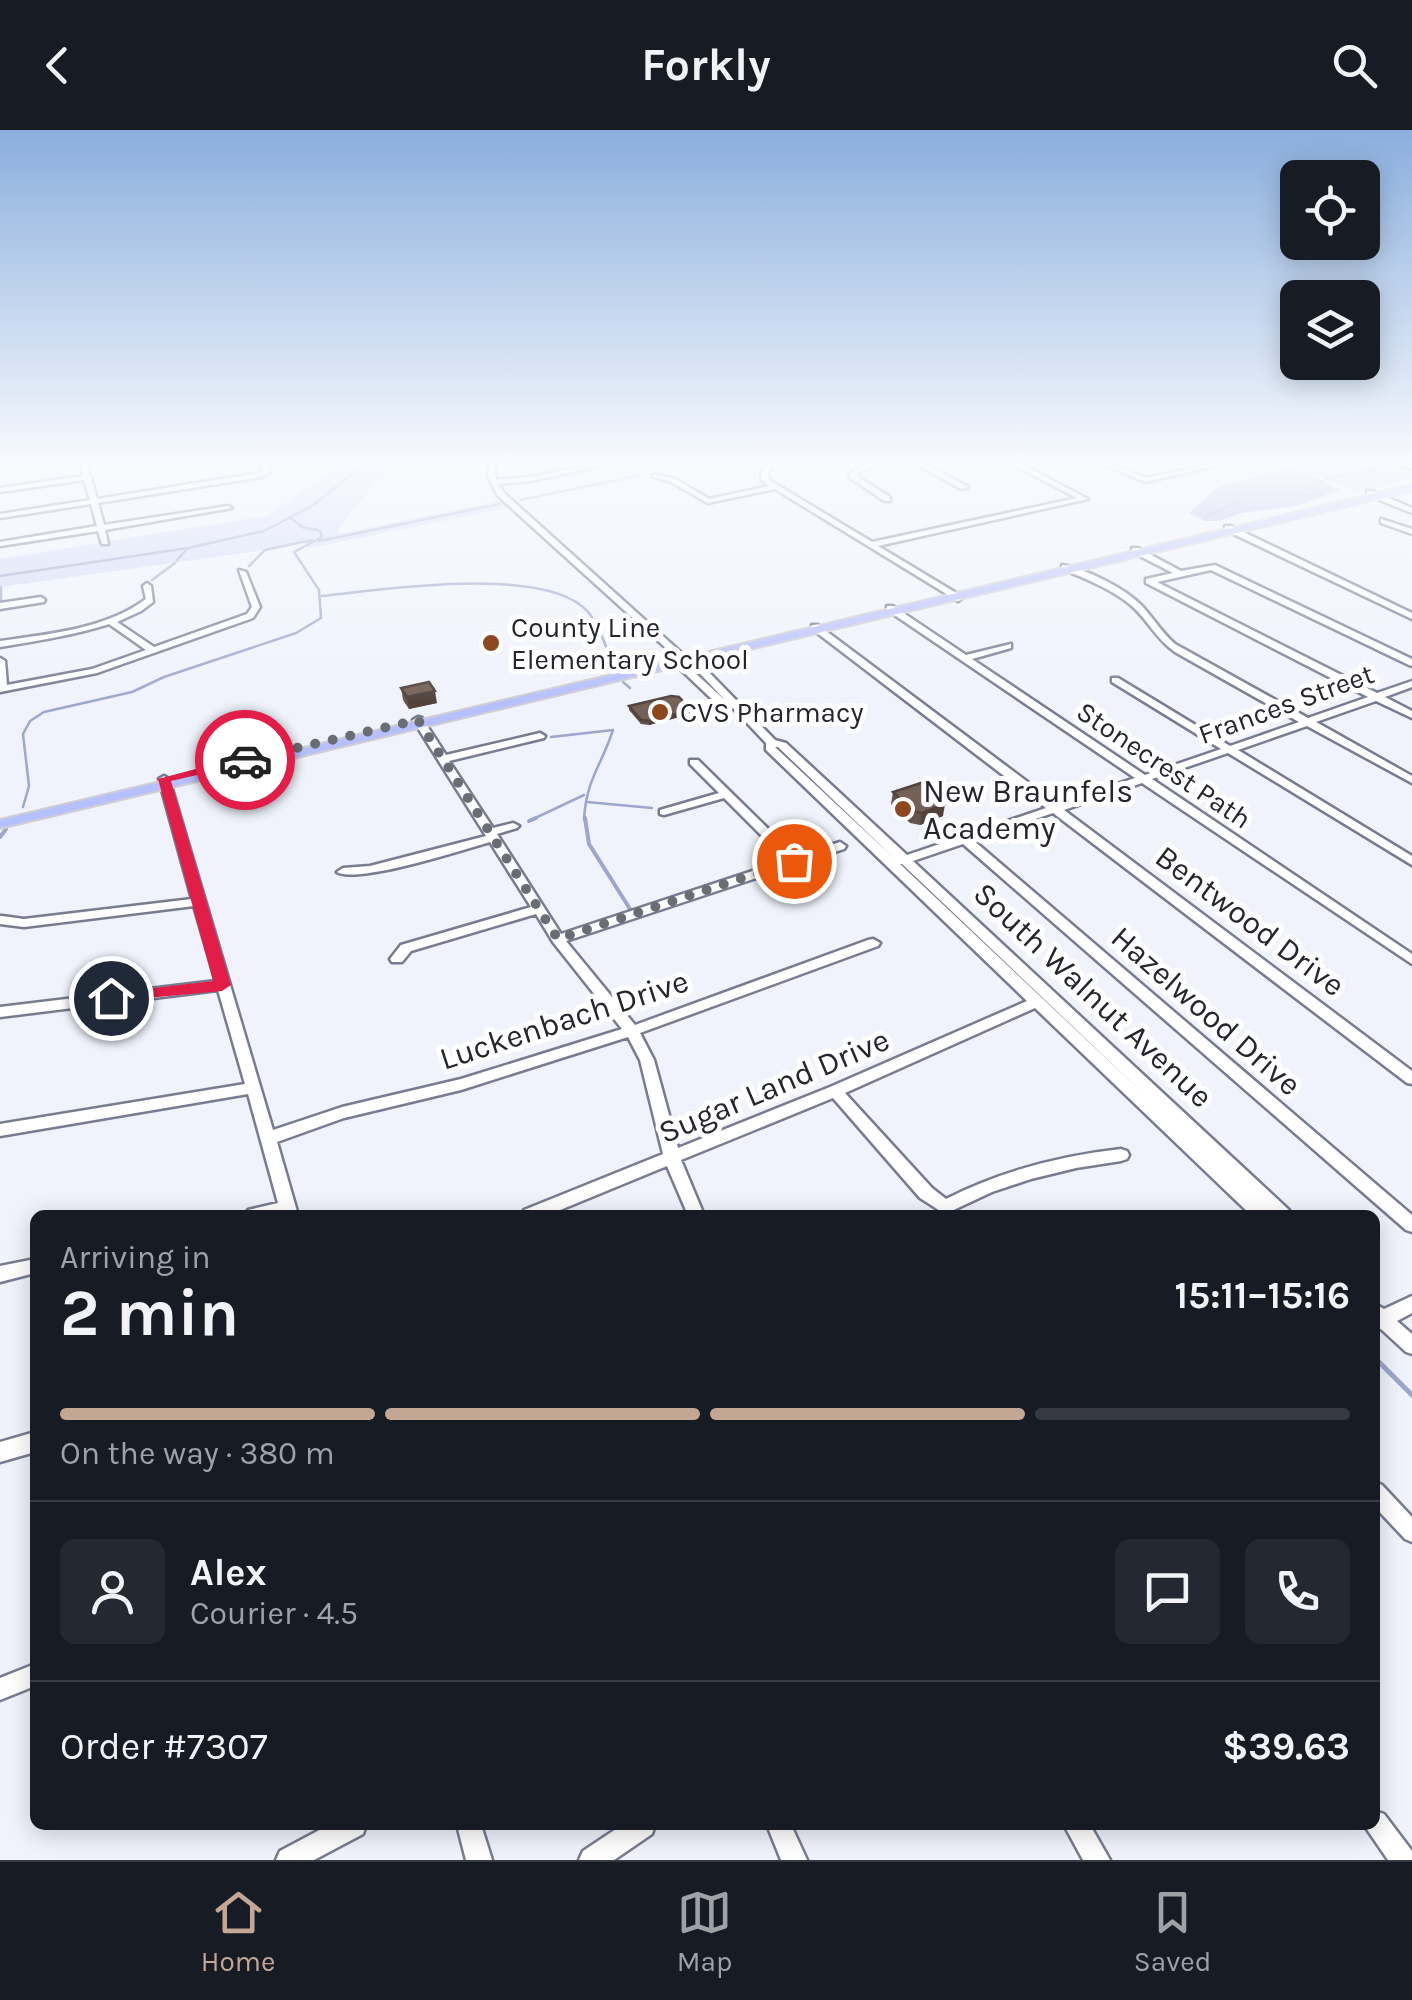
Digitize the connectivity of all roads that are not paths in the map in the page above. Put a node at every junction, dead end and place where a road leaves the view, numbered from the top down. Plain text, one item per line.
1 (555, 543) edge
2 (880, 543) edge
3 (1176, 543) edge
4 (1260, 543) edge
5 (874, 544) joint
6 (1139, 552) junction
7 (1069, 568) junction
8 (242, 572) dead end
9 (1177, 572) junction
10 (147, 586) dead end
11 (955, 596) junction
12 (41, 600) dead end
13 (0, 606) edge
14 (894, 611) junction
15 (1412, 616) edge
16 (109, 620) junction
17 (818, 629) junction
18 (0, 644) edge
19 (1008, 646) dead end
20 (152, 650) junction
21 (964, 658) junction
22 (684, 660) junction
23 (0, 661) edge
24 (1412, 663) edge
25 (1115, 680) dead end
26 (1412, 684) edge
27 (2, 689) edge
28 (1376, 696) junction
29 (1412, 715) edge
30 (1310, 722) junction
31 (420, 723) junction
32 (540, 736) dead end
33 (1232, 748) junction
34 (444, 760) junction
35 (694, 762) dead end
36 (1145, 778) junction
37 (1412, 780) edge
38 (165, 782) junction
39 (728, 794) junction
40 (1056, 807) junction
41 (664, 812) dead end
42 (0, 820) edge
43 (513, 826) dead end
44 (492, 835) junction
45 (964, 840) junction
46 (840, 846) dead end
47 (794, 861) junction
48 (898, 861) junction
49 (1412, 861) edge
50 (343, 872) dead end
51 (198, 902) junction
52 (538, 908) junction
53 (2, 920) edge
54 (558, 939) junction
55 (873, 943) dead end
56 (397, 959) dead end
57 (1412, 960) edge
58 (222, 985) junction
59 (1037, 1002) junction
60 (0, 1012) edge
61 (630, 1029) junction
62 (1412, 1078) edge
63 (252, 1088) junction
64 (835, 1091) junction
65 (0, 1130) edge
66 (269, 1138) junction
67 (1121, 1155) dead end
68 (674, 1158) junction
69 (289, 1210) edge
70 (543, 1210) edge
71 (694, 1210) edge
72 (1257, 1210) edge
73 (1278, 1210) edge
74 (1412, 1225) edge
75 (30, 1267) edge
76 (0, 1274) edge
77 (1412, 1304) edge
78 (1380, 1317) edge
79 (1380, 1320) edge
80 (1412, 1346) edge
81 (30, 1443) edge
82 (0, 1452) edge
83 (1380, 1497) edge
84 (1412, 1532) edge
85 (30, 1677) edge
86 (0, 1688) edge
87 (345, 1830) edge
88 (471, 1830) edge
89 (636, 1830) edge
90 (781, 1830) edge
91 (1079, 1830) edge
92 (1380, 1830) edge
93 (288, 1860) edge
94 (480, 1860) edge
95 (592, 1860) edge
96 (794, 1860) edge
97 (1098, 1860) edge
98 (1403, 1860) edge

1 - 22 street, South Walnut Avenue
2 - 5 street
3 - 6 main road
4 - 15 street
5 - 11 street
6 - 7 main road
6 - 9 street
7 - 11 main road
7 - 30 street
8 - 20 street
9 - 24 street
9 - 28 street
10 - 16 street
11 - 14 main road
12 - 13 street
14 - 17 main road
14 - 21 street, Stonecrest Path
16 - 18 street
16 - 20 street
17 - 22 main road
17 - 40 street, Bentwood Drive
19 - 21 street
20 - 27 street
21 - 36 street, Stonecrest Path
22 - 31 main road
22 - 48 street, South Walnut Avenue
23 - 27 street
25 - 33 street
26 - 28 street, Frances Street
28 - 29 street
28 - 30 street, Frances Street
30 - 33 street, Frances Street
30 - 37 street
31 - 34 street
31 - 38 main road
32 - 34 street
33 - 36 street, Frances Street
33 - 49 street
34 - 44 street
35 - 39 street
36 - 40 street, Frances Street
36 - 57 street, Stonecrest Path
38 - 42 main road
38 - 51 street
39 - 41 street
39 - 47 street
40 - 45 street, Frances Street
40 - 62 street, Bentwood Drive
43 - 44 street
44 - 50 street
44 - 52 street
45 - 48 street, Frances Street
45 - 74 street, Hazelwood Drive
46 - 47 street
47 - 54 street
48 - 59 street, South Walnut Avenue
48 - 73 street, South Walnut Avenue
51 - 53 street
51 - 58 street
52 - 54 street
52 - 56 street
54 - 61 street
55 - 61 street, Luckenbach Drive
58 - 60 street
58 - 63 street
59 - 64 street, Sugar Land Drive
59 - 72 street, South Walnut Avenue
61 - 66 street, Luckenbach Drive
61 - 68 street
63 - 65 street
63 - 66 street
64 - 67 street
64 - 68 street, Sugar Land Drive
66 - 69 street
68 - 70 street, Sugar Land Drive
68 - 71 street
75 - 76 street
77 - 78 street
79 - 80 street
81 - 82 street
83 - 84 street
85 - 86 street
87 - 93 street
88 - 94 street
89 - 95 street
90 - 96 street
91 - 97 street
92 - 98 street

